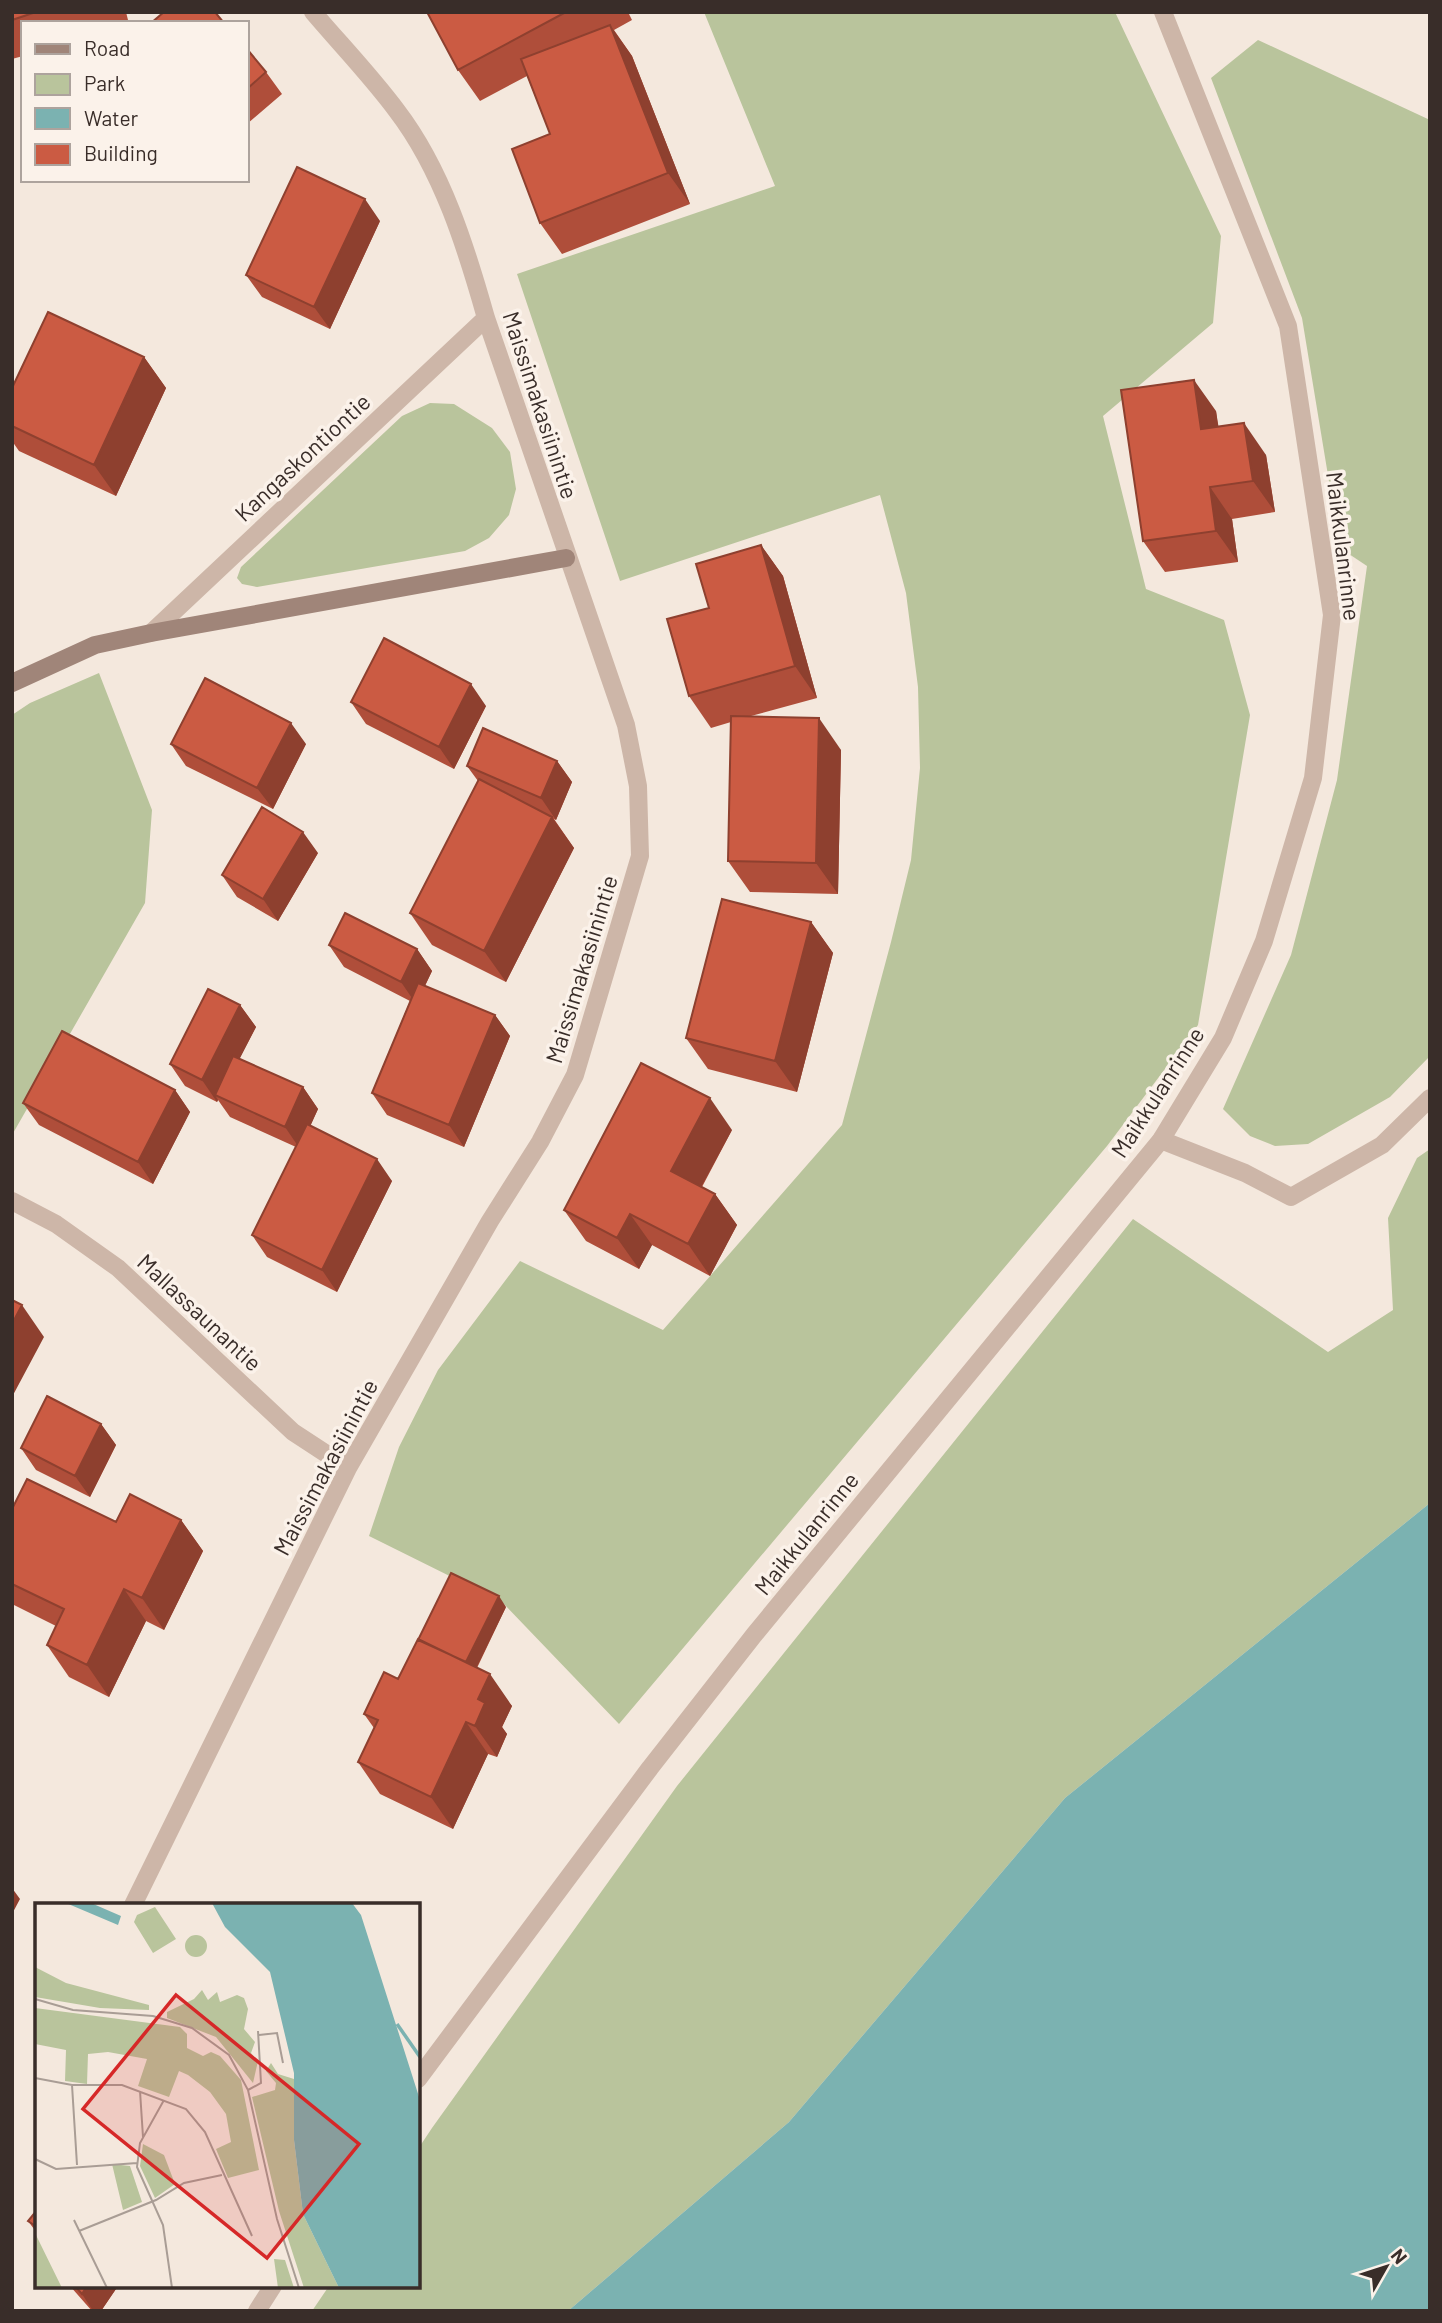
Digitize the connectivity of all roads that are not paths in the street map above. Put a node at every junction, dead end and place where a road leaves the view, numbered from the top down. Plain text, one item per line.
1 (313, 12) edge
2 (1163, 12) edge
3 (486, 318) junction
4 (566, 558) junction
5 (151, 632) junction
6 (12, 683) edge
7 (1430, 1098) edge
8 (1161, 1140) junction
9 (12, 1201) edge
10 (348, 1468) junction
11 (134, 1903) edge
12 (420, 2076) edge
13 (272, 2288) edge
14 (257, 2311) edge

1 - 3 street, Maissimakasiinintie
2 - 8 street, Maikkulanrinne
3 - 4 street, Maissimakasiinintie
3 - 5 street, Kangaskontiontie
4 - 5 street
4 - 10 street, Maissimakasiinintie
5 - 6 street
7 - 8 street
8 - 12 street, Maikkulanrinne
9 - 10 street, Mallassaunantie
10 - 11 street, Maissimakasiinintie
13 - 14 street

